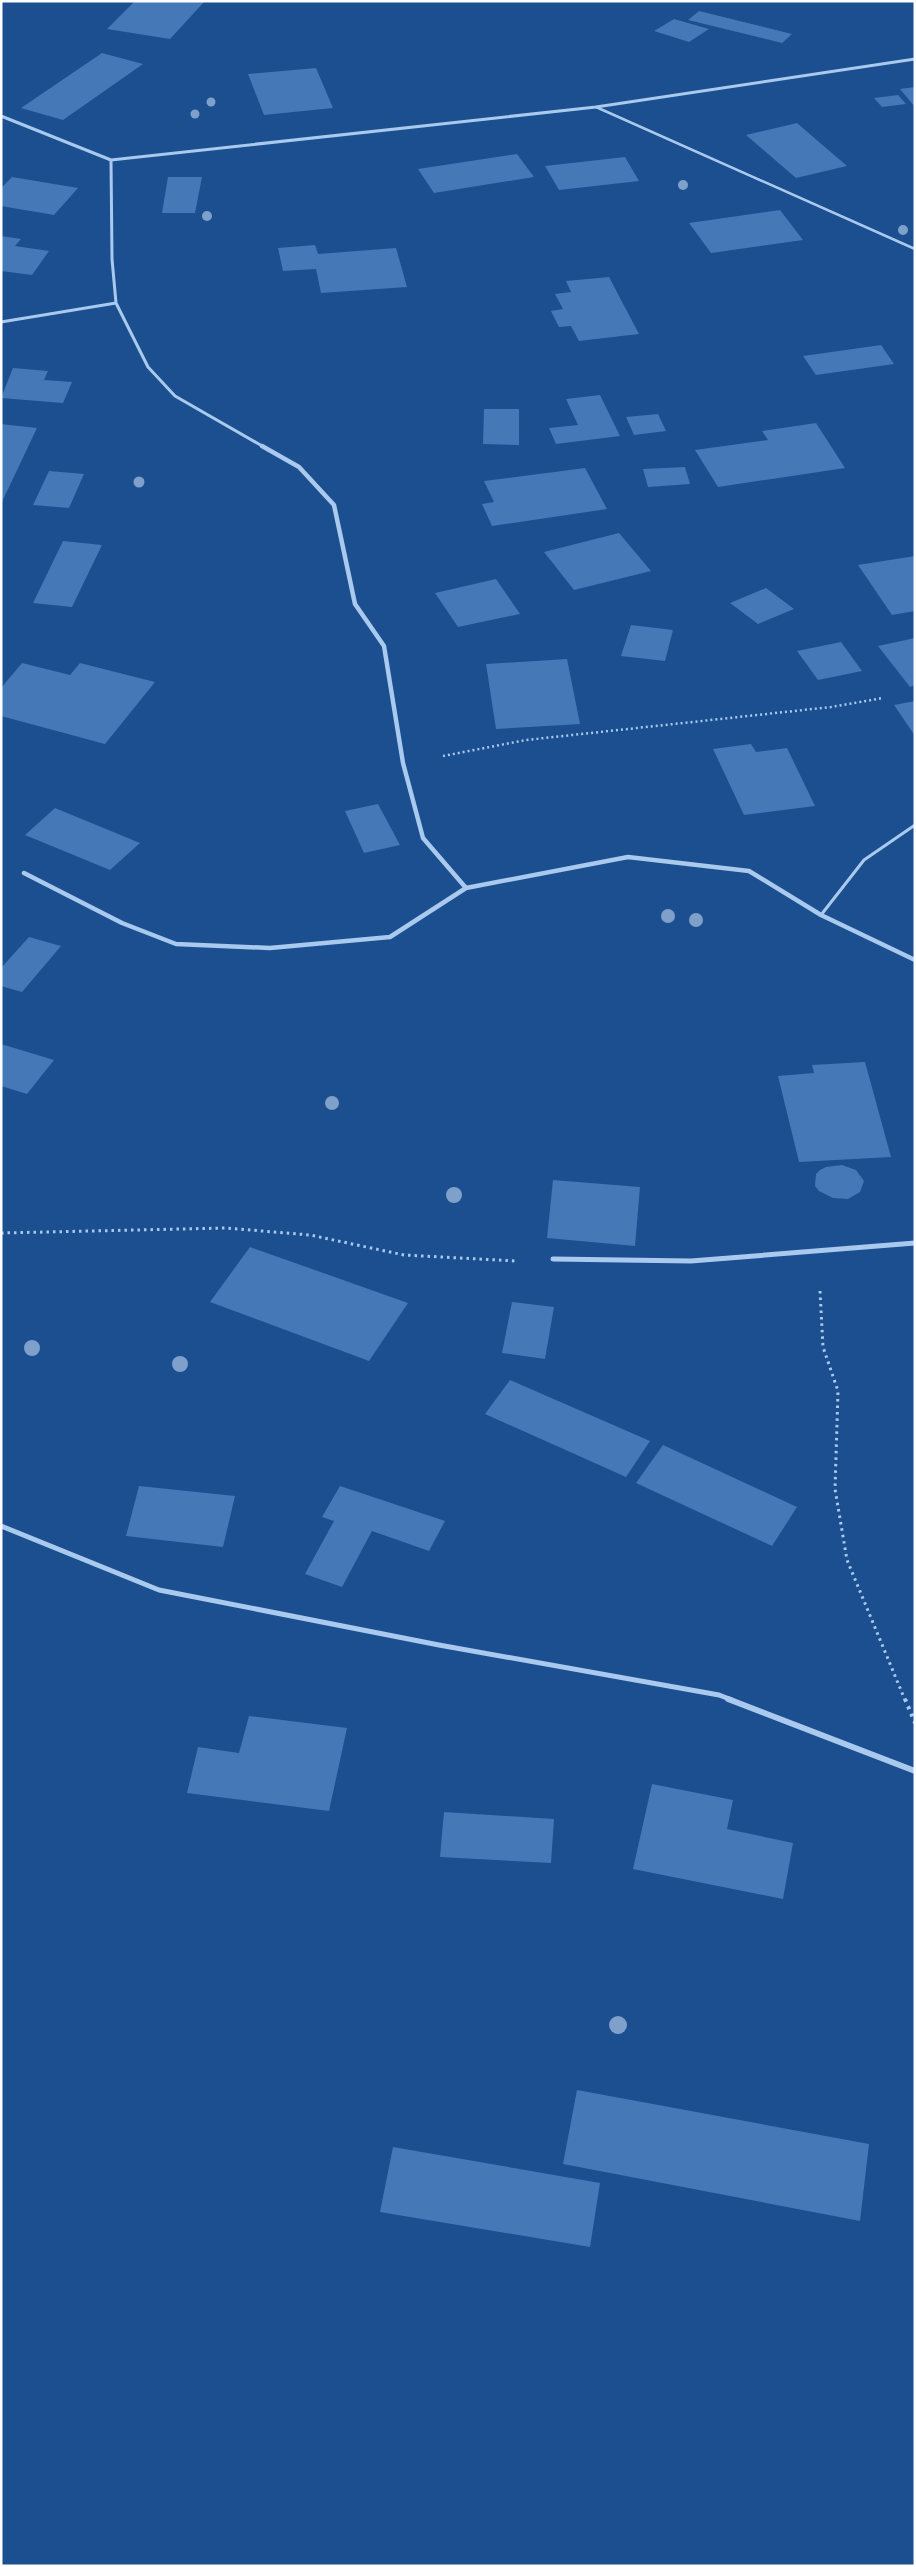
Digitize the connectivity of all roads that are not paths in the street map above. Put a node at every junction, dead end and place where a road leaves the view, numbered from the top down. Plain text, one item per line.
1 (915, 59) edge
2 (596, 107) junction
3 (1, 116) edge
4 (111, 160) junction
5 (915, 249) edge
6 (116, 303) junction
7 (1, 322) edge
8 (915, 825) edge
9 (24, 873) dead end
10 (466, 888) junction
11 (821, 915) junction
12 (915, 960) edge
13 (915, 1243) edge
14 (553, 1259) road end
15 (1, 1526) edge
16 (915, 1772) edge

1 - 2 street
2 - 4 street
2 - 5 lane
3 - 4 street
4 - 6 street
6 - 7 street
6 - 10 street
8 - 11 lane
9 - 10 street
10 - 11 street
11 - 12 street
13 - 14 street
15 - 16 street

